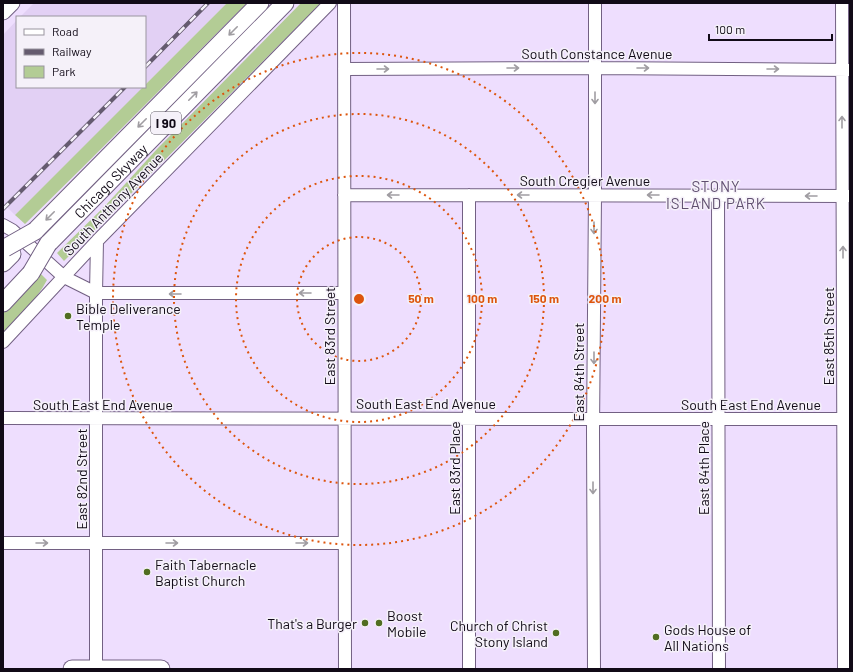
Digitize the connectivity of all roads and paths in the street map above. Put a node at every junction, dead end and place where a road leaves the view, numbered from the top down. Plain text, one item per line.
1 (12, 3) edge
2 (260, 3) edge
3 (285, 3) edge
4 (330, 3) edge
5 (344, 3) edge
6 (595, 3) edge
7 (842, 3) edge
8 (3, 12) edge
9 (595, 68) junction
10 (344, 69) junction
11 (846, 70) edge
12 (344, 195) junction
13 (469, 195) junction
14 (595, 195) junction
15 (718, 196) junction
16 (846, 196) edge
17 (3, 214) edge
18 (8, 227) edge
19 (97, 241) junction
20 (6, 254) edge
21 (28, 270) junction
22 (64, 277) junction
23 (3, 289) edge
24 (344, 293) junction
25 (96, 294) junction
26 (3, 302) edge
27 (3, 342) edge
28 (3, 418) edge
29 (344, 418) junction
30 (593, 418) junction
31 (96, 419) junction
32 (469, 419) junction
33 (718, 419) junction
34 (847, 419) edge
35 (3, 543) edge
36 (96, 543) junction
37 (345, 543) junction
38 (72, 669) edge
39 (96, 669) edge
40 (161, 669) edge
41 (345, 669) edge
42 (469, 669) edge
43 (594, 669) edge
44 (719, 669) edge
45 (844, 669) edge

1 - 8 main road
2 -> 20 highway, Chicago Skyway / I 90, bridge
21 -> 3 highway, Chicago Skyway / I 90, bridge
4 - 19 street, South Anthony Avenue
5 - 10 street, East 83rd Street
6 - 9 street, East 84th Street
7 - 11 street, East 85th Street
10 -> 9 street, South Constance Avenue
9 -> 11 street, South Constance Avenue
9 -> 14 street, East 84th Street
10 - 12 street, East 83rd Street
16 -> 11 street, East 85th Street
13 -> 12 street, South Cregier Avenue
12 - 24 street, East 83rd Street
14 -> 13 street, South Cregier Avenue
13 - 32 street, East 83rd Place
15 -> 14 street, South Cregier Avenue
14 -> 30 street, East 84th Street
16 -> 15 street, South Cregier Avenue
15 - 33 street, East 84th Place
34 -> 16 street, East 85th Street
17 - 18 street
18 - 22 street
19 - 22 street, South Anthony Avenue
19 - 25 street, East 82nd Street
21 - 23 highway, Chicago Skyway / I 90
21 - 26 highway
22 - 25 street
22 - 27 street, South Anthony Avenue
24 -> 25 street
24 - 29 street, East 83rd Street
25 - 31 street, East 82nd Street
28 - 31 street, South East End Avenue
29 - 31 street, South East End Avenue
29 - 32 street, South East End Avenue
29 - 37 street, East 83rd Street
30 - 32 street, South East End Avenue
30 - 33 street, South East End Avenue
30 -> 43 street, East 84th Street
31 - 36 street, East 82nd Street
32 - 42 street, East 83rd Place
33 - 34 street, South East End Avenue
33 - 44 street, East 84th Place
34 - 45 street, East 85th Street
35 -> 36 street
36 -> 37 street
36 - 39 street, East 82nd Street
37 - 41 street, East 83rd Street
38 - 39 highway
39 - 40 highway

